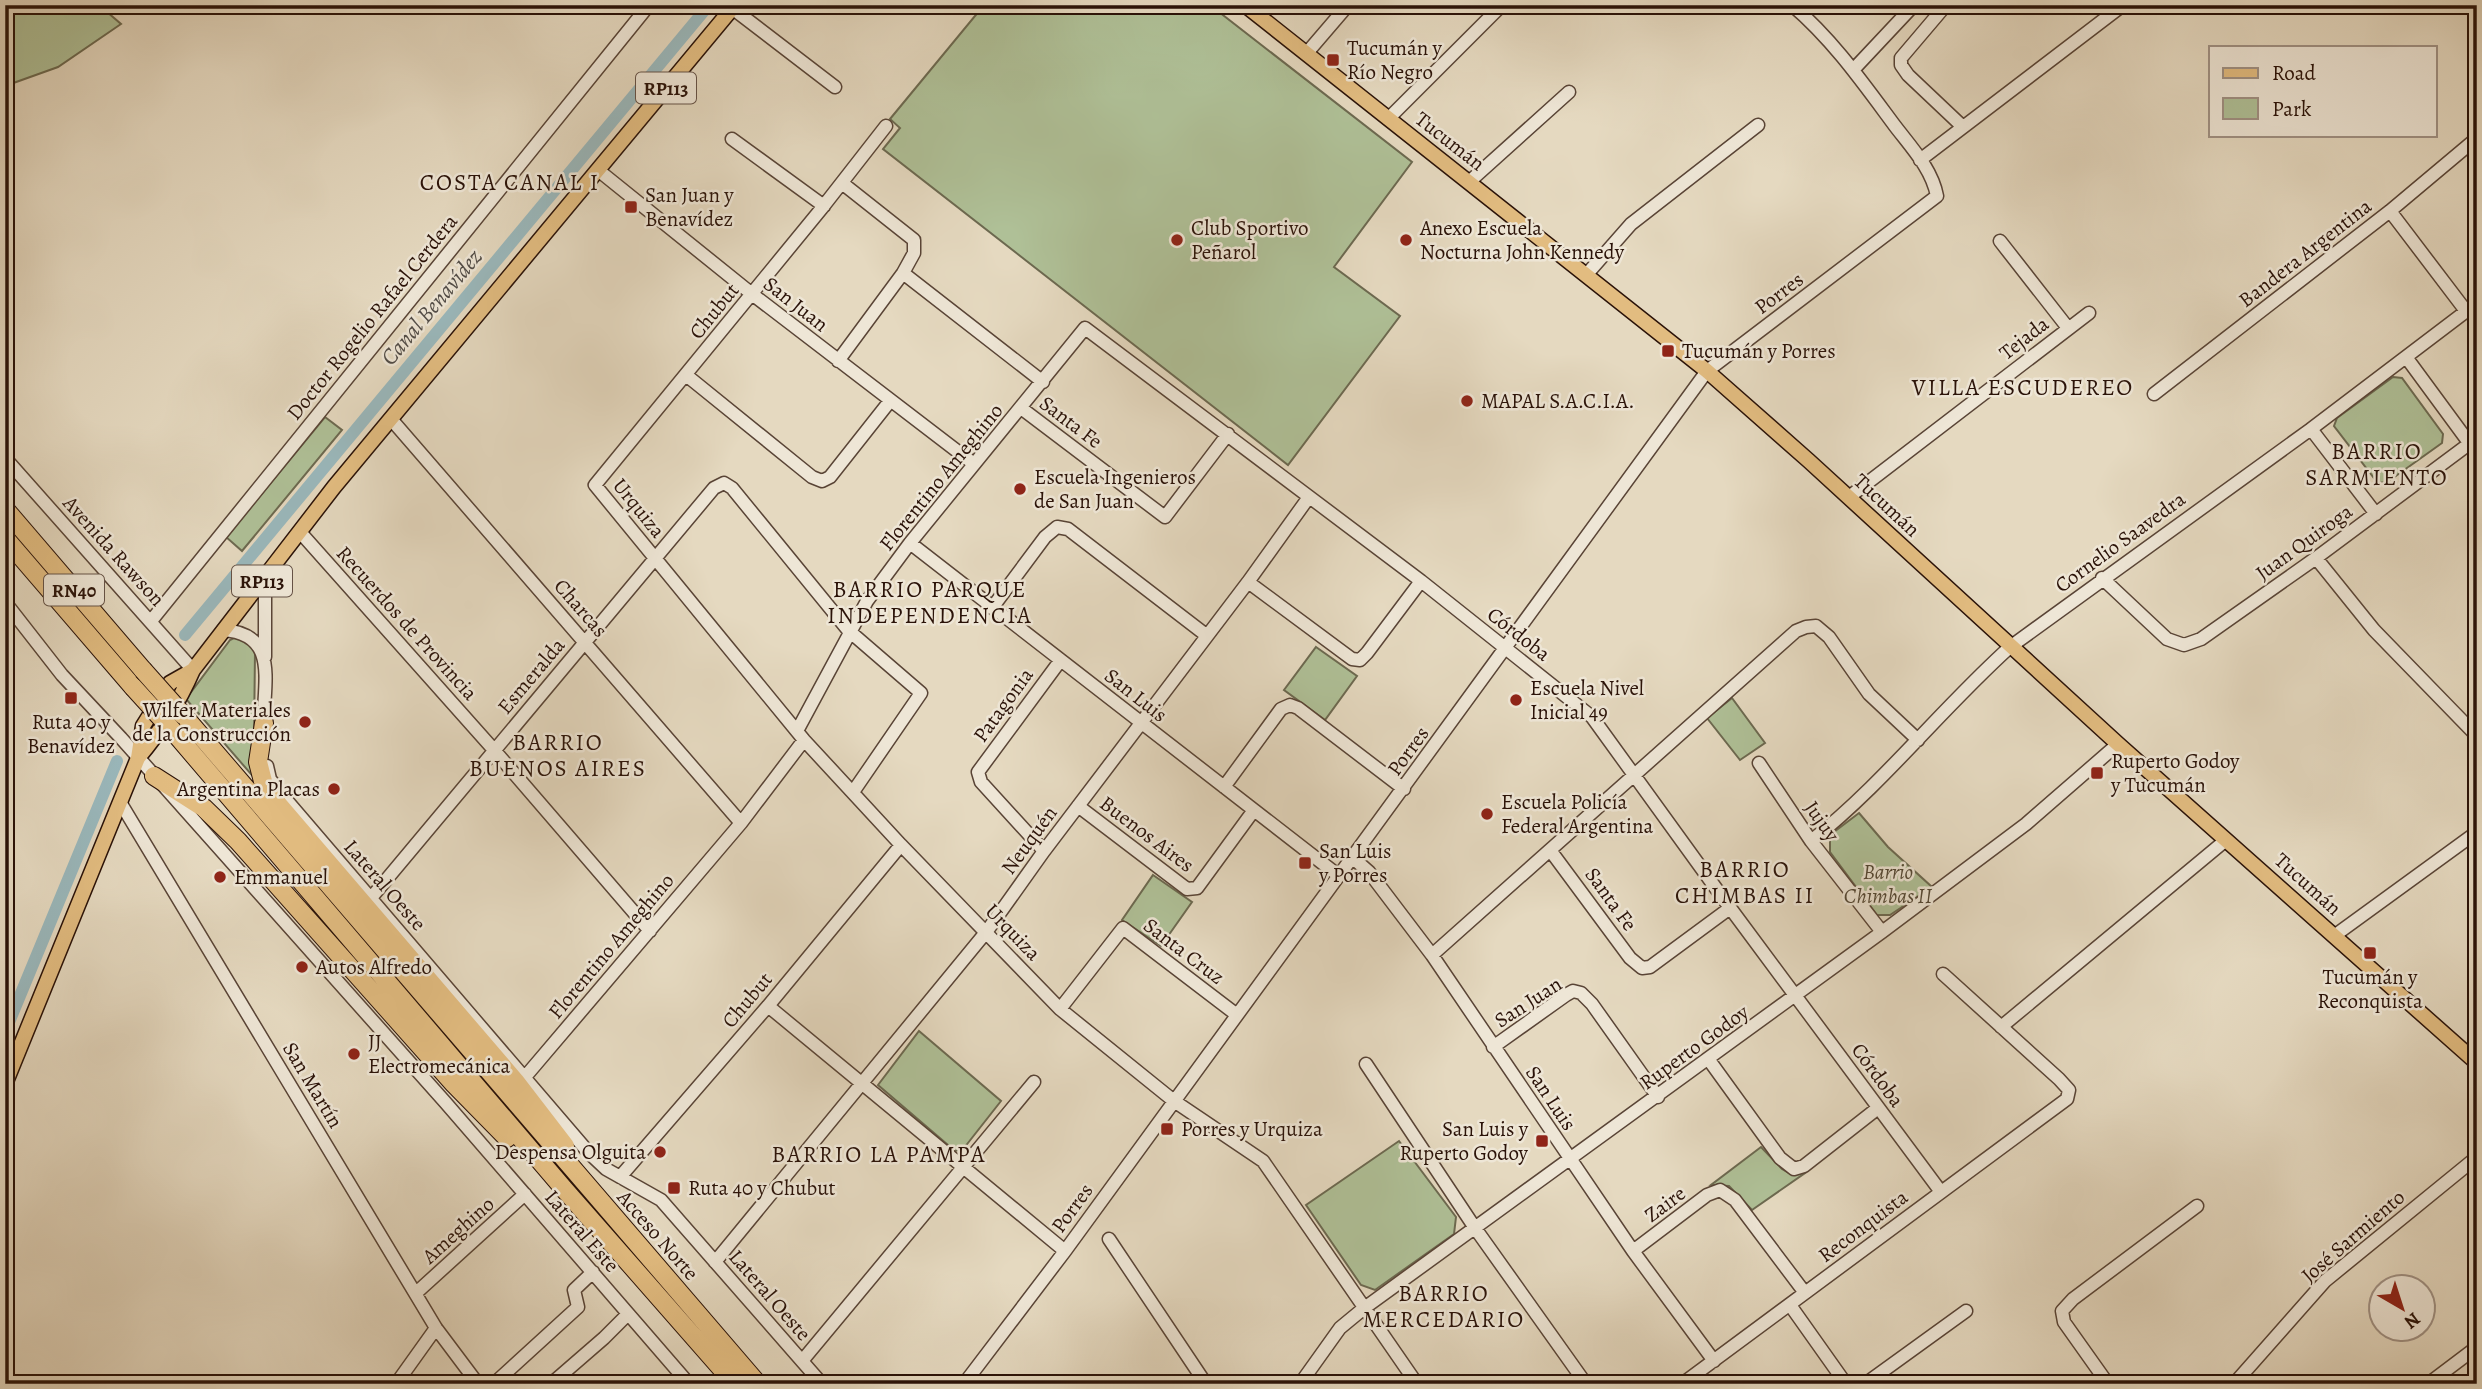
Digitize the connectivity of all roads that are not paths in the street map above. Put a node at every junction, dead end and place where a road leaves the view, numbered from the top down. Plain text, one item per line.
1 (649, 5) edge
2 (1245, 5) edge
3 (1348, 5) edge
4 (1502, 5) edge
5 (1914, 5) edge
6 (1947, 5) edge
7 (2123, 5) edge
8 (734, 7) edge
9 (1801, 8) edge
10 (1306, 54) junction
11 (1853, 70) junction
12 (835, 87) dead end
13 (1569, 92) dead end
14 (1388, 119) junction
15 (1758, 125) dead end
16 (886, 126) dead end
17 (1963, 127) junction
18 (2477, 138) edge
19 (732, 139) dead end
20 (1920, 160) junction
21 (598, 170) junction
22 (1469, 182) junction
23 (842, 183) junction
24 (824, 206) junction
25 (2390, 211) junction
26 (2000, 241) dead end
27 (904, 273) junction
28 (1587, 274) junction
29 (752, 294) junction
30 (2471, 307) edge
31 (2089, 313) dead end
32 (1085, 328) joint
33 (2068, 328) junction
34 (2406, 357) junction
35 (838, 361) junction
36 (1707, 371) junction
37 (686, 375) junction
38 (1043, 382) junction
39 (2154, 394) dead end
40 (890, 401) junction
41 (1021, 408) junction
42 (391, 419) junction
43 (2311, 429) junction
44 (1228, 433) junction
45 (2473, 441) edge
46 (5, 458) edge
47 (974, 464) junction
48 (595, 485) joint
49 (1310, 497) junction
50 (1849, 497) junction
51 (5, 509) edge
52 (2376, 514) junction
53 (300, 532) junction
54 (5, 538) edge
55 (910, 543) junction
56 (655, 558) junction
57 (2316, 558) junction
58 (265, 577) junction
59 (2102, 579) junction
60 (1421, 581) junction
61 (1248, 582) junction
62 (5, 602) edge
63 (992, 608) junction
64 (151, 621) junction
65 (223, 630) junction
66 (851, 633) junction
67 (1206, 635) junction
68 (585, 642) junction
69 (2010, 647) junction
70 (1506, 649) junction
71 (265, 657) junction
72 (1060, 661) junction
73 (193, 670) junction
74 (264, 723) junction
75 (1140, 723) junction
76 (801, 735) junction
77 (2477, 736) edge
78 (1918, 740) junction
79 (2118, 744) junction
80 (494, 750) junction
81 (138, 758) junction
82 (1759, 763) dead end
83 (1634, 775) junction
84 (155, 776) junction
85 (1224, 787) junction
86 (1404, 789) junction
87 (853, 792) junction
88 (120, 802) junction
89 (1078, 806) junction
90 (1254, 810) junction
91 (741, 823) junction
92 (2477, 832) edge
93 (2227, 840) junction
94 (1811, 841) junction
95 (901, 845) junction
96 (1550, 850) junction
97 (1044, 851) junction
98 (1353, 858) junction
99 (1339, 876) junction
100 (372, 898) junction
101 (1730, 908) junction
102 (650, 931) junction
103 (987, 931) junction
104 (1882, 932) junction
105 (2334, 936) junction
106 (1432, 956) junction
107 (1943, 974) dead end
108 (1797, 996) junction
109 (768, 1006) junction
110 (1060, 1009) junction
111 (1237, 1015) junction
112 (2001, 1027) junction
113 (1493, 1047) junction
114 (1709, 1060) junction
115 (2477, 1063) edge
116 (1366, 1064) dead end
117 (525, 1077) junction
118 (1034, 1082) dead end
119 (5, 1084) edge
120 (863, 1084) junction
121 (1658, 1097) junction
122 (1174, 1101) junction
123 (1878, 1108) junction
124 (2477, 1157) edge
125 (1570, 1160) junction
126 (963, 1168) junction
127 (620, 1177) junction
128 (564, 1189) junction
129 (1941, 1192) junction
130 (525, 1194) junction
131 (2197, 1206) dead end
132 (620, 1226) junction
133 (1475, 1228) junction
134 (1109, 1240) dead end
135 (1065, 1251) junction
136 (1633, 1251) junction
137 (715, 1262) junction
138 (593, 1272) junction
139 (416, 1293) junction
140 (1805, 1293) junction
141 (1790, 1305) junction
142 (1363, 1309) junction
143 (1966, 1311) dead end
144 (628, 1314) junction
145 (436, 1328) junction
146 (2477, 1347) edge
147 (802, 1361) junction
148 (1714, 1362) junction
149 (396, 1384) edge
150 (478, 1384) edge
151 (499, 1384) edge
152 (551, 1384) edge
153 (689, 1384) edge
154 (735, 1384) edge
155 (758, 1384) edge
156 (822, 1384) edge
157 (964, 1384) edge
158 (1206, 1384) edge
159 (1300, 1384) edge
160 (1417, 1384) edge
161 (1586, 1384) edge
162 (1682, 1384) edge
163 (1846, 1384) edge
164 (1865, 1384) edge
165 (2108, 1384) edge
166 (2234, 1384) edge
167 (2428, 1384) edge

1 - 64 street, Doctor Rogelio Rafael Cerdera
2 - 10 main road, Tucumán
3 - 10 street
4 - 14 street
5 - 11 street
6 - 17 street
7 - 17 street
8 - 12 street
8 - 21 main road, RP113
9 - 11 street
10 - 14 main road, Tucumán
11 - 20 street
13 - 22 street
14 - 22 main road, Tucumán
15 - 28 street
16 - 23 street, Chubut
17 - 20 street
18 - 25 street, Bandera Argentina
19 - 24 street
20 - 36 street, Porres
21 - 29 street, San Juan
21 - 42 main road, RP113
22 - 28 main road, Tucumán
23 - 24 street, Chubut
23 - 27 street
24 - 29 street, Chubut
25 - 30 street
25 - 39 street, Bandera Argentina
26 - 33 street
27 - 35 street
27 - 38 street, Santa Fe
28 - 36 main road, Tucumán
29 - 35 street, San Juan
29 - 37 street, Chubut
30 - 34 street, Cornelio Saavedra
31 - 33 street, Tejada
32 - 38 street, Florentino Ameghino
32 - 44 street, Córdoba
33 - 50 street, Tejada
34 - 43 street, Cornelio Saavedra
34 - 45 street
35 - 40 street, San Juan
36 - 50 main road, Tucumán
36 - 70 street, Porres
37 - 40 street
37 - 48 street, Chubut
38 - 41 street, Florentino Ameghino
40 - 47 street, San Juan
41 - 44 street, Santa Fe
41 - 47 street, Florentino Ameghino
42 - 53 main road, RP113
42 - 68 street, Charcas
43 - 52 street
43 - 59 street, Cornelio Saavedra
44 - 49 street, Córdoba
45 - 52 street, Juan Quiroga
46 - 64 street, Avenida Rawson
47 - 55 street, Florentino Ameghino
48 - 56 street, Urquiza
49 - 60 street, Córdoba
49 - 61 street, Neuquén
50 - 69 main road, Tucumán
51 - 132 highway, Acceso Norte / RN40, bridge
52 - 57 street, Juan Quiroga
53 - 58 main road, RP113
53 - 80 street, Recuerdos de Provincia
54 - 128 highway, Acceso Norte / RN40, bridge
55 - 63 street, San Luis
55 - 66 street, Florentino Ameghino
56 - 66 street, Esmeralda
56 - 68 street, Esmeralda
56 - 76 street, Urquiza
57 - 59 street, Juan Quiroga
57 - 77 street
58 - 65 main road, RP113
58 - 71 street, Lateral Oeste
59 - 69 street, Cornelio Saavedra
60 - 61 street
60 - 70 street, Córdoba
61 - 67 street, Neuquén
62 - 81 street
63 - 67 street
63 - 72 street, San Luis
64 - 73 street, Avenida Rawson
65 - 71 street
65 - 73 main road, RP113
66 - 76 street, Florentino Ameghino
66 - 87 street
67 - 75 street, Neuquén
68 - 80 street, Esmeralda
68 - 91 street, Charcas
69 - 78 street, Cornelio Saavedra
69 - 79 main road, Tucumán
70 - 83 street, Córdoba
70 - 86 street, Porres
71 - 74 street, Lateral Oeste
72 - 75 street, San Luis
72 - 97 street, Patagonia
73 - 81 main road, RP113
74 - 100 street, Lateral Oeste
74 - 132 highway
75 - 85 street, San Luis
75 - 89 street, Neuquén
76 - 87 street, Urquiza
76 - 91 street, Florentino Ameghino
78 - 83 street
78 - 94 street, Cornelio Saavedra
79 - 93 main road, Tucumán
79 - 104 street, Ruperto Godoy
80 - 100 street, Esmeralda
80 - 102 street, Recuerdos de Provincia
81 - 84 street, Lateral Este
81 - 88 main road, RP113
82 - 94 street, Jujuy
83 - 96 street
83 - 101 street, Córdoba
84 - 128 highway
84 - 130 street, Lateral Este
85 - 86 street
85 - 90 street, San Luis
86 - 98 street, Porres
87 - 95 street, Urquiza
88 - 119 main road, RP113
88 - 139 street, San Martín
89 - 90 street, Buenos Aires
89 - 97 street, Neuquén
90 - 99 street, San Luis
91 - 102 street, Florentino Ameghino
92 - 105 street
93 - 105 main road, Tucumán
93 - 112 street
94 - 104 street, Jujuy
95 - 103 street, Urquiza
95 - 109 street, Chubut
96 - 101 street, Santa Fe
96 - 106 street
97 - 103 street, Neuquén
98 - 99 street, Porres
98 - 106 street, San Luis
99 - 111 street, Porres
100 - 117 street, Lateral Oeste
101 - 108 street, Córdoba
102 - 117 street, Florentino Ameghino
103 - 110 street, Urquiza
103 - 120 street, Neuquén
104 - 108 street, Ruperto Godoy
105 - 115 main road, Tucumán
106 - 113 street, San Luis
107 - 112 street
108 - 114 street, Ruperto Godoy
108 - 123 street, Córdoba
109 - 120 street
109 - 127 street, Chubut
110 - 111 street, Santa Cruz
110 - 122 street, Urquiza
111 - 122 street, Porres
112 - 129 street, Reconquista
113 - 121 street, San Juan
113 - 125 street, San Luis
114 - 121 street, Ruperto Godoy
114 - 123 street
116 - 133 street
117 - 127 street, Lateral Oeste
118 - 126 street
120 - 126 street
120 - 137 street, Neuquén
121 - 125 street, Ruperto Godoy
122 - 135 street, Porres
122 - 142 street, Urquiza
123 - 129 street, Córdoba
124 - 166 street, José Sarmiento
125 - 133 street, Ruperto Godoy
125 - 136 street, San Luis
126 - 135 street
126 - 147 street
127 - 137 street, Lateral Oeste
128 - 154 highway, Acceso Norte / RN40
129 - 140 street, Reconquista
130 - 138 street, Lateral Este
130 - 139 street, Ameghino
131 - 165 street
132 - 155 highway, Acceso Norte / RN40
133 - 142 street, Ruperto Godoy
133 - 161 street
134 - 158 street
135 - 157 street, Porres
136 - 140 street, Zaire
136 - 148 street, San Luis
137 - 147 street, Lateral Oeste
138 - 144 street, Lateral Este
138 - 151 street
139 - 145 street, San Martín
140 - 141 street, Reconquista
141 - 148 street, Reconquista
141 - 163 street
142 - 159 street, Ruperto Godoy
142 - 160 street, Urquiza
143 - 164 street
144 - 152 street
144 - 153 street, Lateral Este
145 - 149 street
145 - 150 street, San Martín
146 - 167 street
147 - 156 street, Lateral Oeste
148 - 162 street, Reconquista

